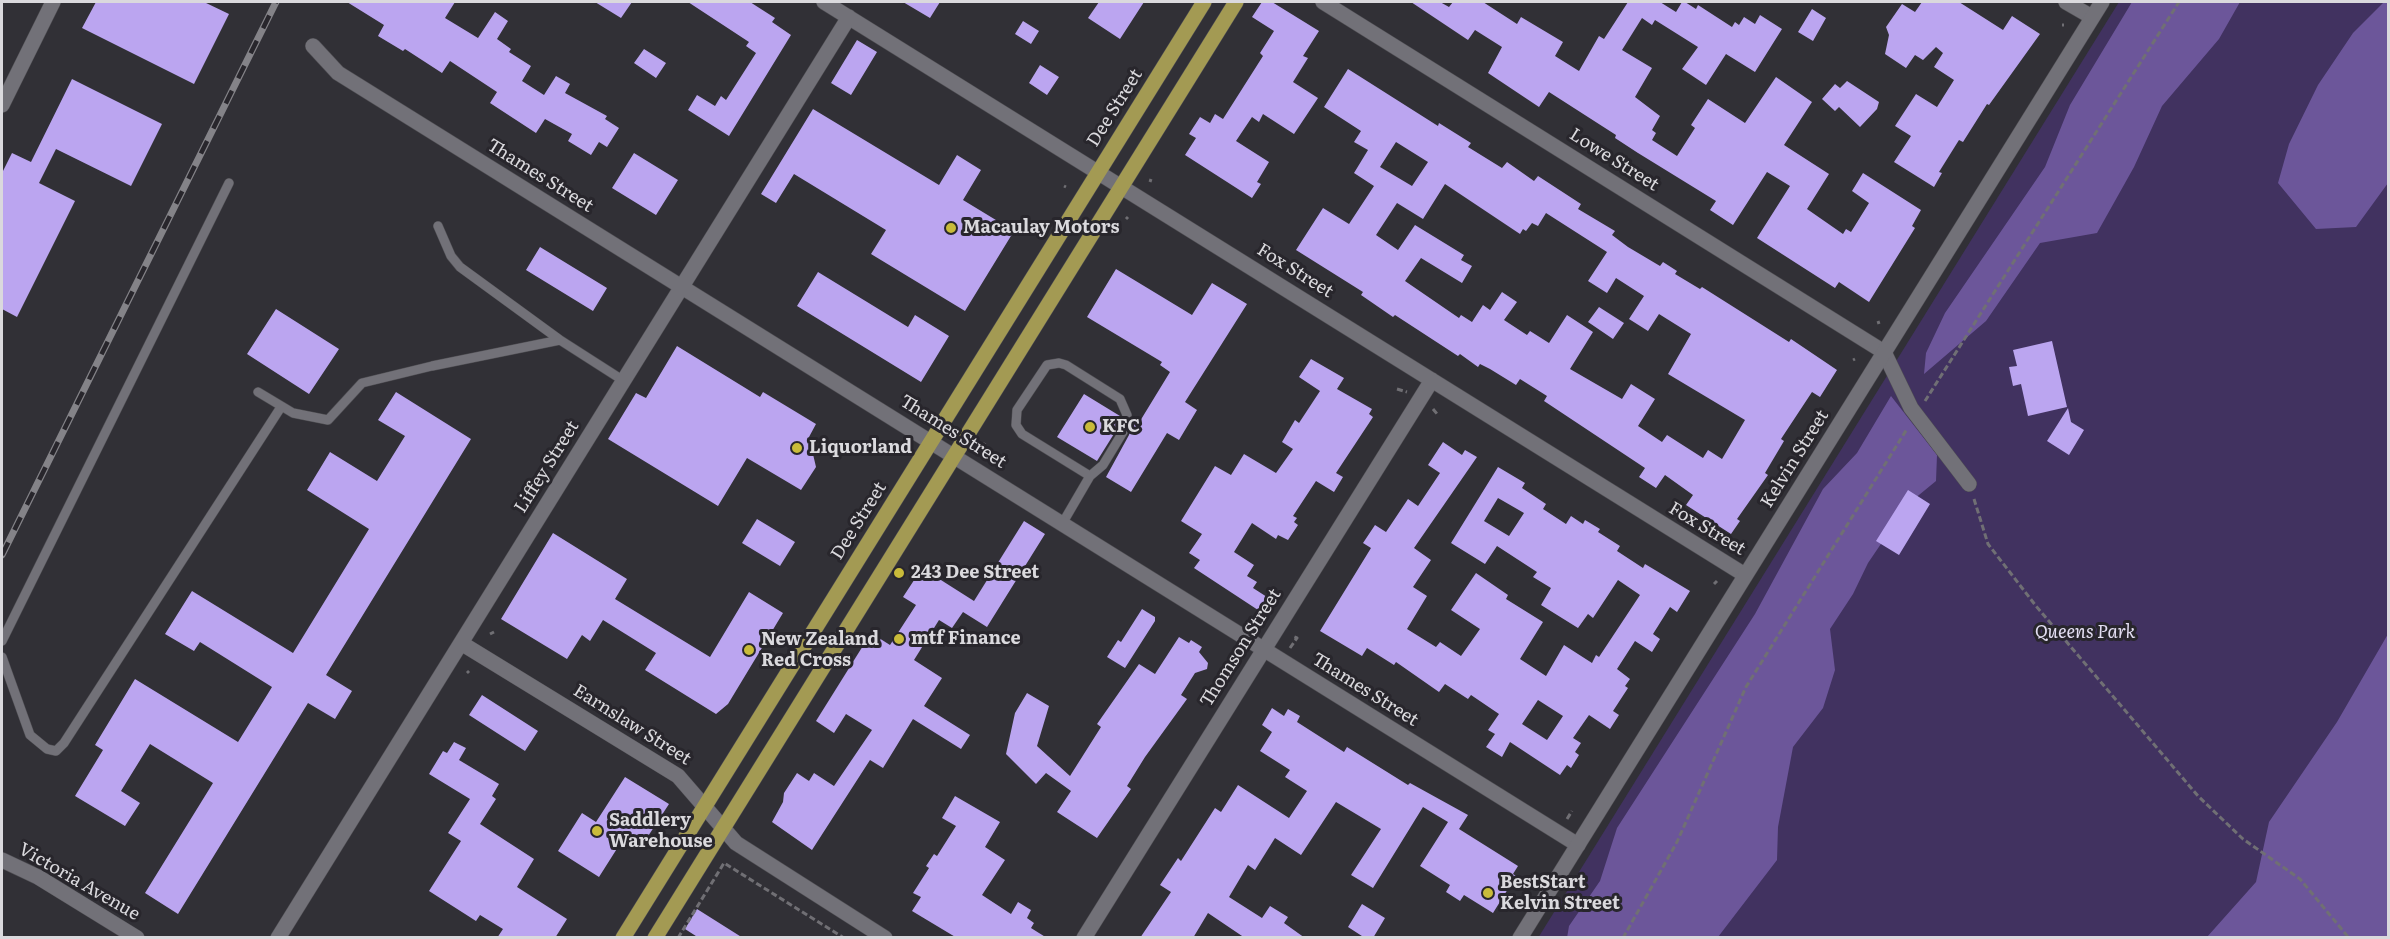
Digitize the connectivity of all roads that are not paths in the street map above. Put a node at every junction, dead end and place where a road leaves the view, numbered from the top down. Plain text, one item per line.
1 (53, 2) edge
2 (824, 2) edge
3 (1204, 2) edge
4 (1236, 2) edge
5 (1323, 2) edge
6 (2066, 2) edge
7 (2102, 2) edge
8 (849, 17) junction
9 (2092, 17) junction
10 (313, 46) dead end
11 (2, 105) edge
12 (1098, 172) junction
13 (229, 183) dead end
14 (1122, 186) junction
15 (438, 226) dead end
16 (681, 287) junction
17 (560, 340) junction
18 (1884, 352) junction
19 (1432, 380) junction
20 (624, 381) junction
21 (258, 392) dead end
22 (280, 407) junction
23 (931, 441) junction
24 (954, 456) junction
25 (1090, 476) junction
26 (1969, 484) road end
27 (1062, 524) junction
28 (1745, 575) junction
29 (2, 641) edge
30 (461, 643) junction
31 (1263, 649) junction
32 (2, 657) edge
33 (706, 806) junction
34 (723, 828) junction
35 (1578, 845) junction
36 (2, 860) edge
37 (137, 938) edge
38 (278, 938) edge
39 (622, 938) edge
40 (655, 938) edge
41 (885, 938) edge
42 (1084, 938) edge
43 (1520, 938) edge

1 - 11 street
2 - 8 street, Fox Street
3 - 12 main road, Dee Street
4 - 14 main road
5 - 18 street, Lowe Street
6 - 9 street
7 - 9 street, Kelvin Street
8 - 12 street, Fox Street
8 - 16 street, Liffey Street
9 - 18 street, Kelvin Street
10 - 16 street, Thames Street
12 - 14 street, Fox Street
12 - 23 main road, Dee Street
13 - 29 lane
14 - 19 street, Fox Street
14 - 24 main road
15 - 17 lane
16 - 20 street, Liffey Street
16 - 23 street, Thames Street
17 - 20 lane
17 - 22 lane
18 - 26 street
18 - 28 street, Kelvin Street
19 - 28 street, Fox Street
19 - 31 street, Thomson Street
20 - 30 street, Liffey Street
21 - 22 lane
22 - 32 lane
23 - 24 street, Thames Street
23 - 33 main road, Dee Street
24 - 27 street, Thames Street
24 - 34 main road
25 - 25 lane
25 - 27 lane
27 - 31 street, Thames Street
28 - 35 street, Kelvin Street
30 - 33 street, Earnslaw Street
30 - 38 street, Liffey Street
31 - 35 street, Thames Street
31 - 42 street, Thomson Street
33 - 34 street, Earnslaw Street
33 - 39 main road, Dee Street
34 - 40 main road
34 - 41 street, Earnslaw Street
35 - 43 street, Kelvin Street
36 - 37 street, Victoria Avenue

